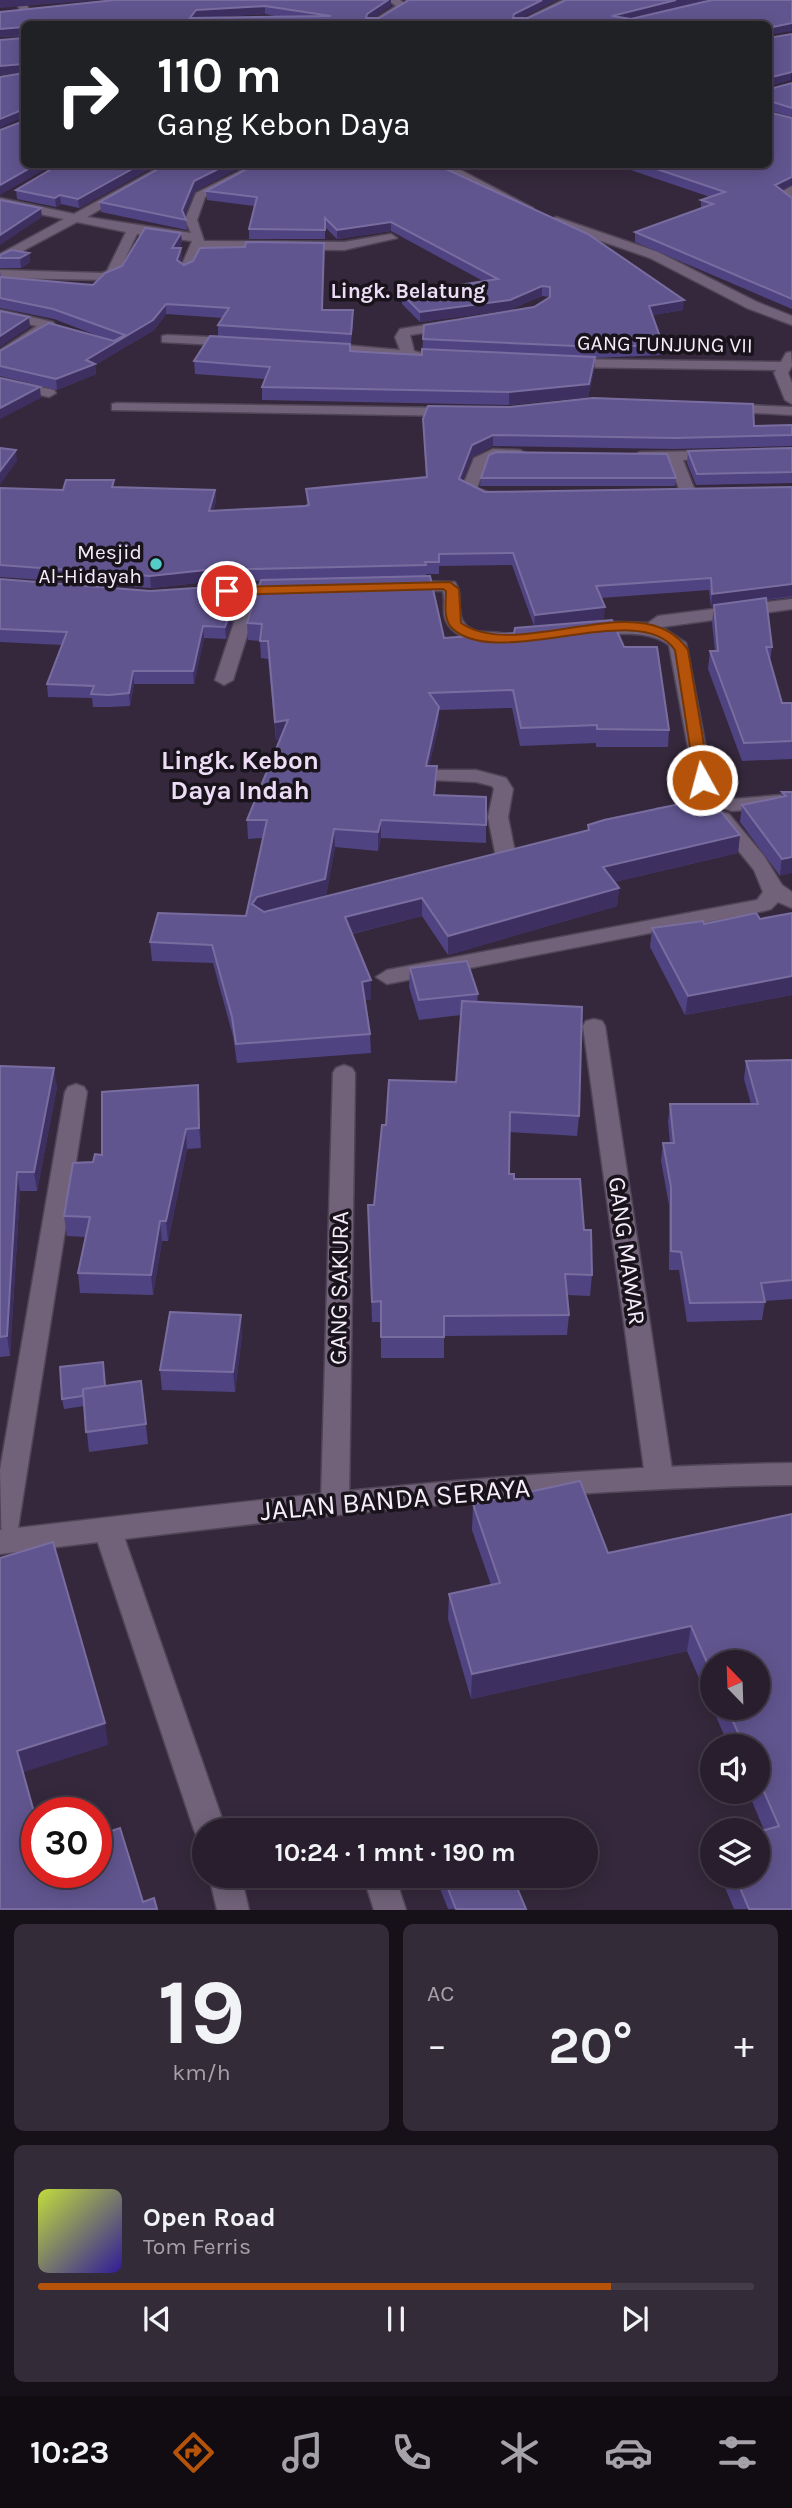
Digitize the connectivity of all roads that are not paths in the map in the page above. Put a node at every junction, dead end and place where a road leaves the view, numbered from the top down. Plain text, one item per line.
1 (19, 0) edge
2 (393, 0) edge
3 (571, 0) edge
4 (41, 11) edge
5 (27, 12) junction
6 (14, 13) edge
7 (32, 21) edge
8 (377, 21) edge
9 (526, 21) edge
10 (166, 168) edge
11 (256, 168) edge
12 (446, 168) edge
13 (792, 190) edge
14 (4, 199) edge
15 (792, 201) edge
16 (72, 218) junction
17 (133, 230) junction
18 (391, 238) dead end
19 (198, 241) junction
20 (0, 259) edge
21 (186, 269) edge
22 (0, 274) edge
23 (0, 314) edge
24 (792, 321) edge
25 (458, 324) edge
26 (167, 339) dead end
27 (248, 343) edge
28 (302, 346) edge
29 (410, 355) junction
30 (0, 356) edge
31 (444, 358) edge
32 (788, 360) edge
33 (546, 363) edge
34 (0, 382) edge
35 (49, 393) dead end
36 (792, 400) edge
37 (117, 407) dead end
38 (712, 407) edge
39 (792, 411) edge
40 (469, 412) edge
41 (537, 454) edge
42 (619, 455) edge
43 (727, 455) edge
44 (674, 456) junction
45 (646, 494) edge
46 (511, 496) edge
47 (387, 586) edge
48 (307, 589) edge
49 (196, 591) edge
50 (253, 591) junction
51 (792, 604) edge
52 (652, 629) junction
53 (575, 632) edge
54 (520, 636) edge
55 (224, 680) dead end
56 (439, 776) edge
57 (792, 800) edge
58 (715, 804) junction
59 (644, 818) edge
60 (531, 849) edge
61 (773, 888) junction
62 (792, 902) edge
63 (387, 976) dead end
64 (594, 1026) dead end
65 (344, 1073) dead end
66 (76, 1092) dead end
67 (792, 1474) edge
68 (659, 1476) junction
69 (335, 1502) junction
70 (108, 1531) junction
71 (1, 1542) edge
72 (205, 1818) edge
73 (228, 1888) edge
74 (383, 1888) edge
75 (233, 1909) edge
76 (390, 1909) edge

1 - 5 street
2 - 8 street
3 - 9 street
4 - 5 street
5 - 6 street
5 - 7 street
10 - 16 street
11 - 19 street
12 - 24 street
13 - 15 street
14 - 16 street
16 - 17 street
16 - 20 street
17 - 19 street
17 - 22 street
18 - 19 street
19 - 21 street
23 - 30 street
25 - 29 street
26 - 27 street
28 - 29 street
29 - 31 street
32 - 33 street, GANG TUNJUNG VII
32 - 36 street
34 - 35 street
37 - 40 street
38 - 39 street
41 - 46 street
42 - 44 street
43 - 44 street
44 - 45 street
47 - 54 street
48 - 50 street
49 - 50 street
50 - 55 street
51 - 52 street
52 - 53 street
52 - 58 street
56 - 60 street
57 - 58 street
58 - 59 street
58 - 61 street
61 - 62 street
61 - 63 street
64 - 68 street, GANG MAWAR
65 - 69 street, GANG SAKURA
66 - 71 street
67 - 68 street, JALAN BANDA SERAYA
68 - 69 street, JALAN BANDA SERAYA
69 - 70 street, JALAN BANDA SERAYA
70 - 71 street, JALAN BANDA SERAYA
70 - 72 street
73 - 75 street
74 - 76 street

